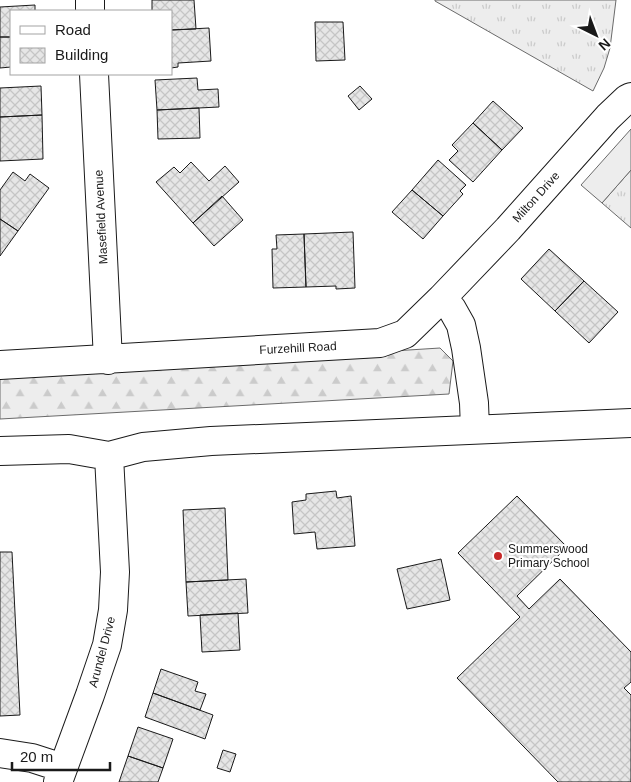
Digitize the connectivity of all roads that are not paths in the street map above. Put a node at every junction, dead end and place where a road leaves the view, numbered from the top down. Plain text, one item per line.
1 (94, 75) edge
2 (631, 97) edge
3 (442, 298) junction
4 (108, 360) junction
5 (0, 365) edge
6 (631, 423) edge
7 (475, 429) junction
8 (0, 451) edge
9 (109, 456) junction
10 (0, 753) edge
11 (61, 775) edge

1 - 4 street, Masefield Avenue
2 - 3 street, Milton Drive
3 - 4 street, Furzehill Road
3 - 7 street
4 - 5 street, Furzehill Road
6 - 7 street
7 - 9 street
8 - 9 street
9 - 11 street, Arundel Drive
10 - 11 street

